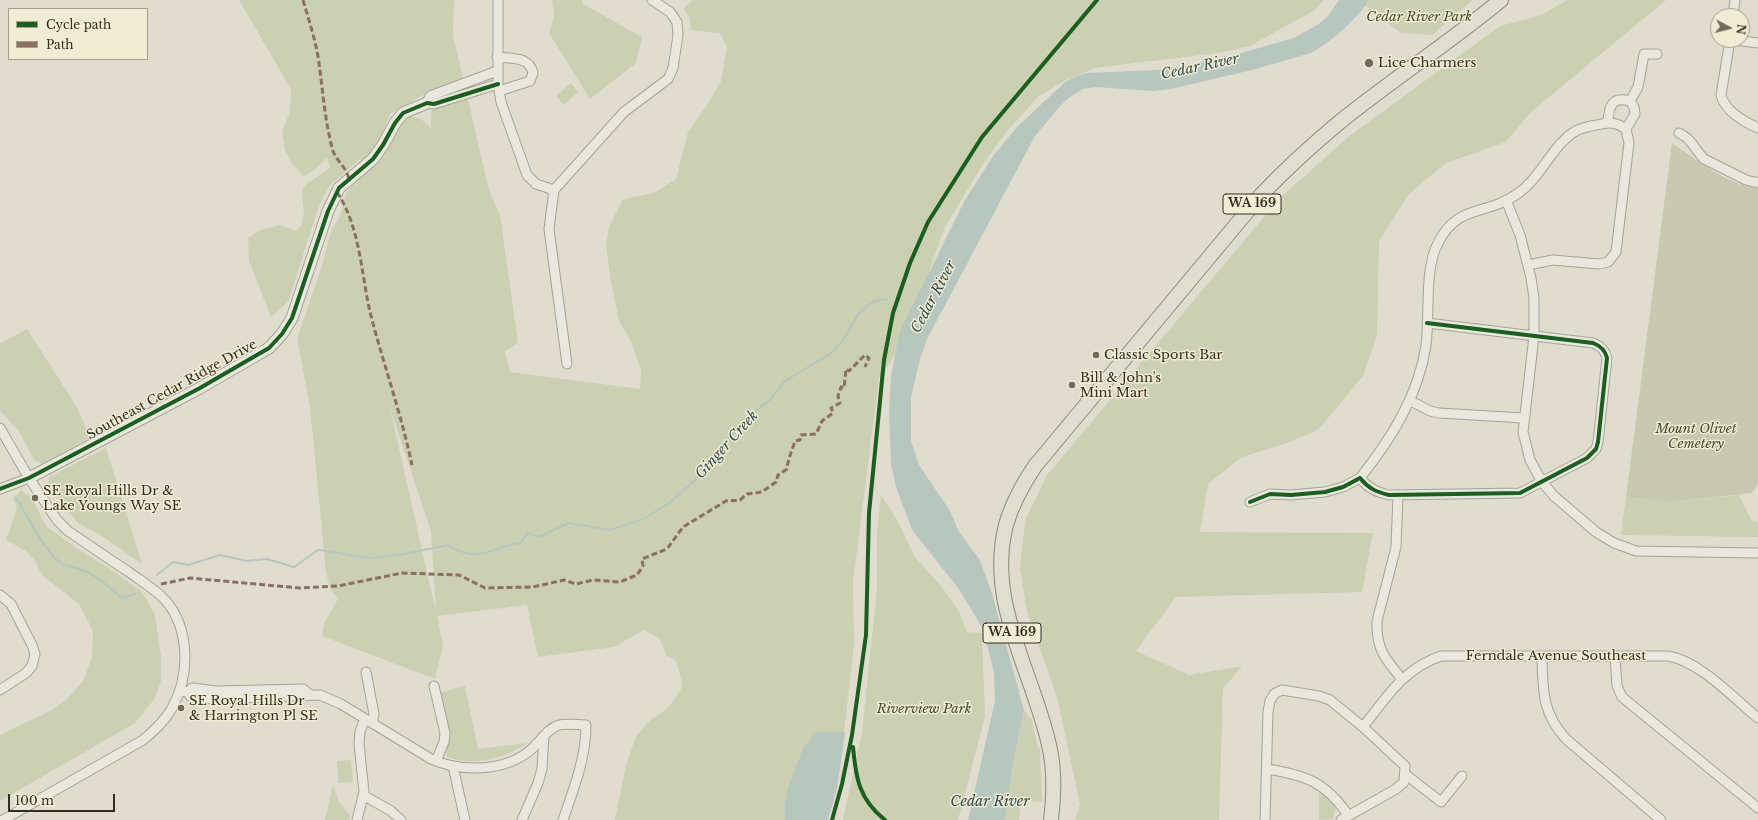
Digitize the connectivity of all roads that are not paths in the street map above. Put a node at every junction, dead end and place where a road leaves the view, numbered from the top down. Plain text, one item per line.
1 (498, 0) edge
2 (652, 0) edge
3 (1501, 0) edge
4 (1729, 48) edge
5 (1657, 54) dead end
6 (498, 57) junction
7 (497, 71) junction
8 (498, 88) junction
9 (1630, 101) junction
10 (427, 103) junction
11 (1608, 122) junction
12 (1758, 128) edge
13 (1626, 129) junction
14 (1679, 133) dead end
15 (1758, 183) edge
16 (554, 190) junction
17 (1506, 200) junction
18 (1528, 265) junction
19 (1427, 323) junction
20 (1534, 336) junction
21 (567, 364) dead end
22 (1410, 401) junction
23 (1524, 418) junction
24 (0, 428) edge
25 (29, 478) junction
26 (1360, 478) junction
27 (1542, 482) junction
28 (0, 489) edge
29 (1398, 495) junction
30 (1250, 502) dead end
31 (1758, 553) edge
32 (0, 595) edge
33 (1615, 656) junction
34 (1542, 657) junction
35 (366, 672) dead end
36 (1402, 679) junction
37 (434, 686) dead end
38 (0, 690) edge
39 (183, 692) junction
40 (1758, 718) edge
41 (368, 721) junction
42 (1363, 727) junction
43 (544, 736) junction
44 (436, 761) junction
45 (453, 766) junction
46 (1267, 769) junction
47 (1405, 774) junction
48 (1462, 776) dead end
49 (363, 795) junction
50 (1758, 808) edge
51 (1344, 818) edge
52 (3, 820) edge
53 (357, 820) edge
54 (401, 820) edge
55 (465, 820) edge
56 (522, 820) edge
57 (563, 820) edge
58 (1051, 820) edge
59 (1265, 820) edge
60 (1660, 820) edge

1 - 6 street
2 - 16 street
3 - 58 main road, WA 169
4 - 12 street
5 - 9 street
6 - 7 street
6 - 8 street, Southeast Cedar Ridge Drive
7 - 8 street
7 - 10 street, Southeast Cedar Ridge Drive
8 - 10 street, Southeast Cedar Ridge Drive
8 - 16 street
9 - 11 street
9 - 13 street
10 - 25 street, Southeast Cedar Ridge Drive
11 - 13 street
11 - 17 street
13 - 18 street
14 - 15 street
16 - 21 street
17 - 18 street
17 - 19 street
18 - 20 street
19 - 20 street
19 - 22 street
20 - 23 street
20 - 27 street
22 - 23 street
22 - 26 street
23 - 27 street
24 - 25 street
25 - 28 street
25 - 39 street
26 - 29 street
26 - 30 street
27 - 29 street
27 - 31 street
29 - 36 street
32 - 38 street
33 - 34 street, Ferndale Avenue Southeast
33 - 40 street, Ferndale Avenue Southeast
33 - 50 street
34 - 36 street, Ferndale Avenue Southeast
34 - 60 street
35 - 41 street
36 - 42 street, Ferndale Avenue Southeast
37 - 44 street
39 - 41 street
39 - 52 street
41 - 44 street
41 - 49 street
42 - 46 street
42 - 47 street
43 - 45 street
43 - 56 street
43 - 57 street
44 - 45 street
45 - 55 street
46 - 51 street
46 - 59 street
47 - 48 street
47 - 51 street
49 - 53 street
49 - 54 street

